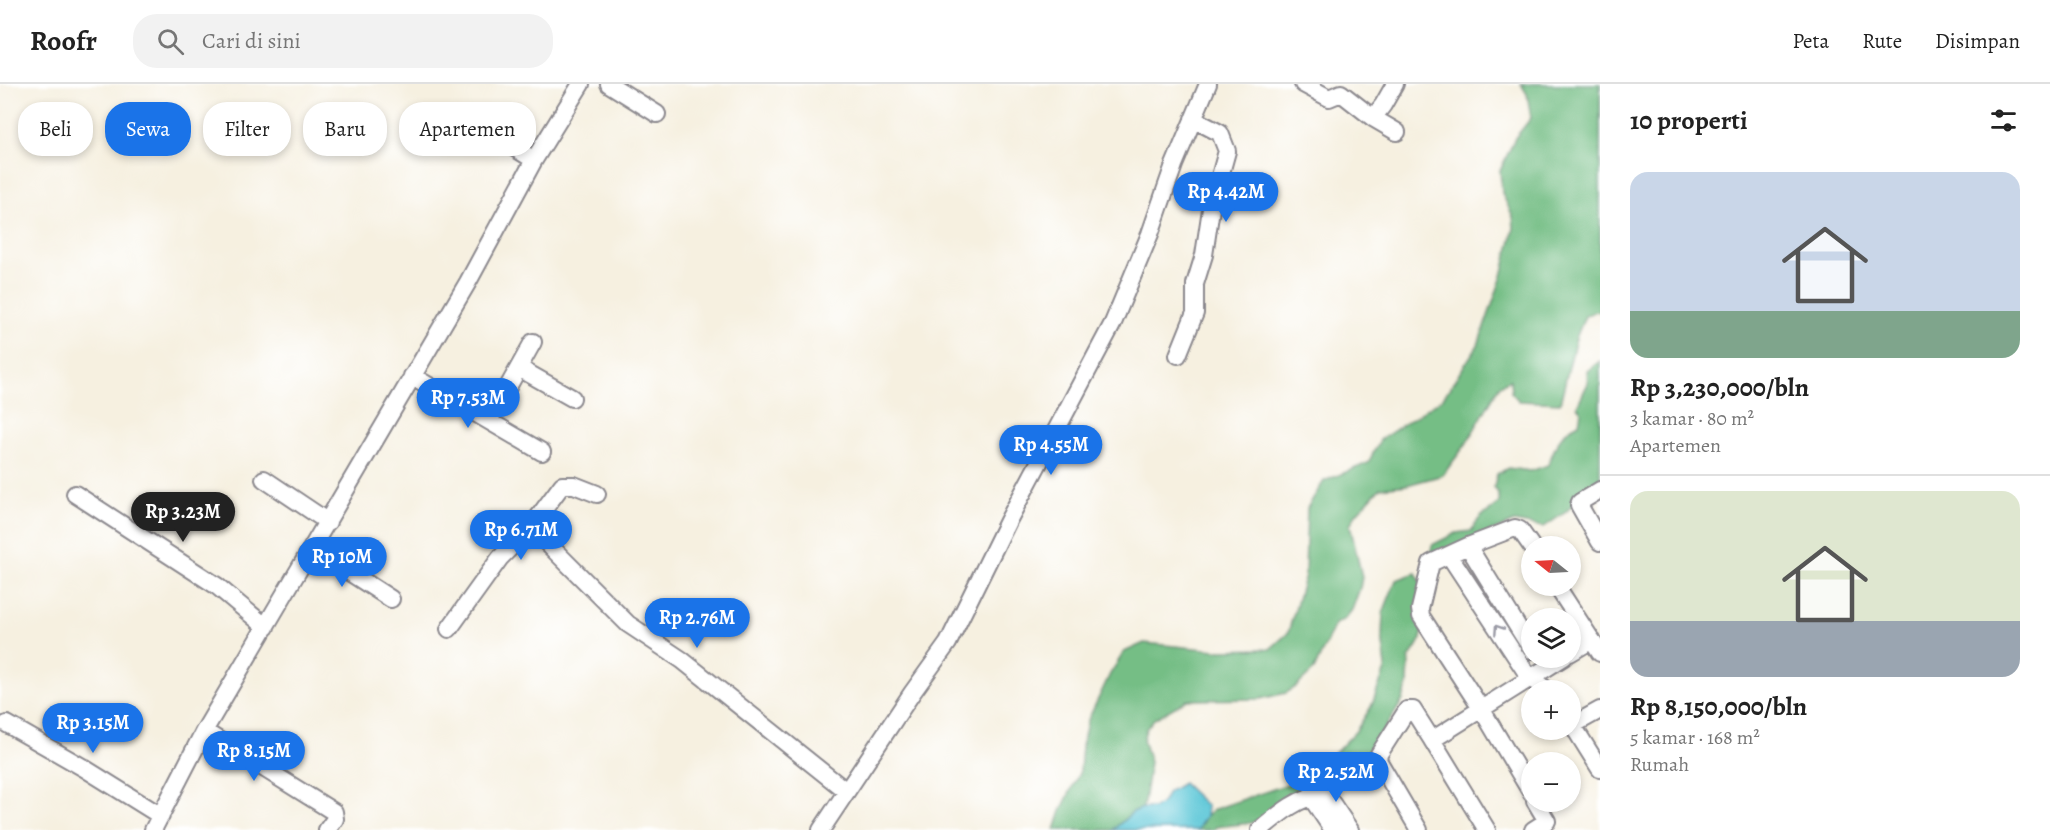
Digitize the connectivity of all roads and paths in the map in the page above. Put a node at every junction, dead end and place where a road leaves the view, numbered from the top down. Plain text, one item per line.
1 (581, 84) edge
2 (609, 84) edge
3 (1208, 84) edge
4 (1303, 84) edge
5 (1395, 84) edge
6 (657, 114) dead end
7 (1373, 118) junction
8 (1193, 119) junction
9 (1397, 132) dead end
10 (528, 156) edge
11 (534, 160) junction
12 (533, 342) dead end
13 (1178, 355) dead end
14 (519, 368) junction
15 (411, 376) junction
16 (572, 398) dead end
17 (489, 421) junction
18 (542, 452) dead end
19 (264, 479) dead end
20 (1600, 490) edge
21 (75, 494) dead end
22 (597, 494) dead end
23 (327, 522) junction
24 (531, 527) junction
25 (1523, 536) edge
26 (1600, 542) edge
27 (1468, 546) junction
28 (312, 548) junction
29 (1449, 555) junction
30 (1563, 596) edge
31 (391, 598) dead end
32 (266, 627) junction
33 (449, 629) dead end
34 (1521, 632) edge
35 (1596, 646) edge
36 (1521, 647) edge
37 (1581, 650) edge
38 (1537, 668) edge
39 (1482, 710) junction
40 (1600, 710) edge
41 (1581, 719) edge
42 (7, 724) dead end
43 (204, 731) junction
44 (1581, 737) edge
45 (1432, 740) junction
46 (1600, 768) edge
47 (1521, 776) edge
48 (846, 791) junction
49 (1310, 796) junction
50 (1539, 812) edge
51 (157, 823) edge
52 (1544, 827) edge
53 (1263, 829) edge
54 (327, 830) edge
55 (820, 830) edge
56 (1333, 830) edge
57 (1350, 830) edge
58 (1419, 830) edge
59 (1488, 830) edge

1 - 11 street
2 - 6 street
3 - 8 street
4 - 7 street
5 - 7 street
7 - 9 street
8 - 13 street
8 - 48 street
10 - 11 street
11 - 15 street
12 - 14 street
14 - 16 street
14 - 17 street
15 - 17 street
15 - 23 street
17 - 18 street
19 - 23 street
20 - 26 street
21 - 32 street
22 - 24 street
23 - 28 street
24 - 33 street
24 - 48 street
25 - 27 street
27 - 29 street
27 - 34 street
28 - 31 street
28 - 32 street
36 -> 29 street
29 - 39 street
30 - 35 street
32 - 43 street
35 - 37 street
38 - 39 street
39 - 45 street
39 - 47 street
40 - 41 street
42 - 51 street
43 - 51 street
43 - 54 street
44 - 46 street
45 - 58 street
45 - 59 street
48 - 55 street
49 - 53 street
49 - 56 street
49 - 57 street
50 - 52 street

